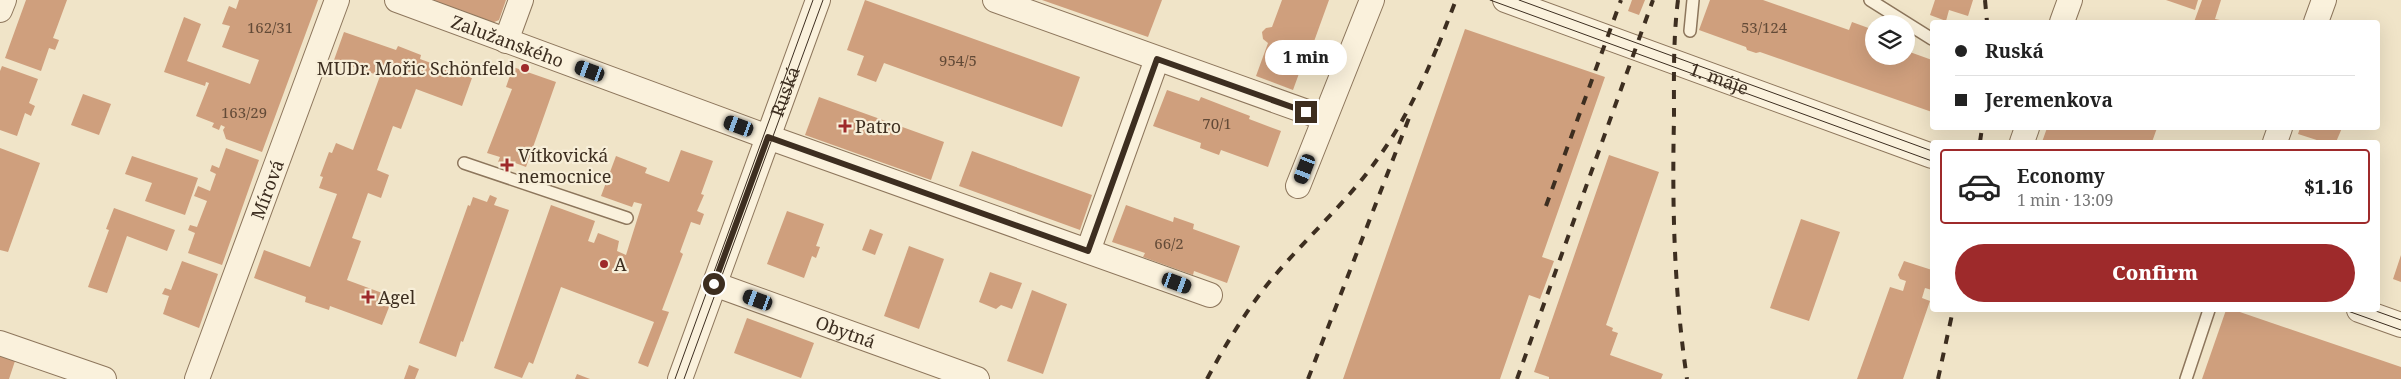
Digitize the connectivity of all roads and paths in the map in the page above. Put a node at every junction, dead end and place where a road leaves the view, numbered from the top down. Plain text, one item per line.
1 (4, 0) edge
2 (337, 0) edge
3 (397, 0) edge
4 (521, 0) edge
5 (818, 0) edge
6 (995, 0) edge
7 (1372, 0) edge
8 (1505, 0) edge
9 (1693, 0) edge
10 (1870, 0) edge
11 (2070, 0) edge
12 (2324, 0) edge
13 (0, 10) edge
14 (2063, 20) edge
15 (2317, 20) edge
16 (1690, 31) dead end
17 (1930, 38) edge
18 (506, 40) junction
19 (1157, 59) junction
20 (1324, 118) junction
21 (768, 137) junction
22 (1930, 155) edge
23 (464, 163) dead end
24 (1298, 186) dead end
25 (627, 218) dead end
26 (1088, 251) junction
27 (714, 284) junction
28 (1210, 295) dead end
29 (2208, 312) edge
30 (2365, 312) edge
31 (2401, 325) edge
32 (0, 343) edge
33 (104, 379) edge
34 (198, 379) edge
35 (680, 379) edge
36 (977, 379) edge
37 (2186, 379) edge

1 - 13 street
2 - 34 street, Mírová
3 - 18 street, Zalužanského
4 - 18 street
5 - 21 street, Ruská
6 - 19 street
7 - 20 street
8 - 22 street, 1. máje
9 - 16 lane
10 - 17 lane
11 - 14 street
12 - 15 street
18 - 21 street, Zalužanského
19 - 20 street
19 - 26 street
20 - 24 street
21 - 26 street, Zalužanského
21 - 27 street, Ruská
23 - 25 lane
26 - 28 street, Zalužanského
27 - 35 street, Ruská
27 - 36 street, Obytná
29 - 37 lane
30 - 31 street
32 - 33 street

